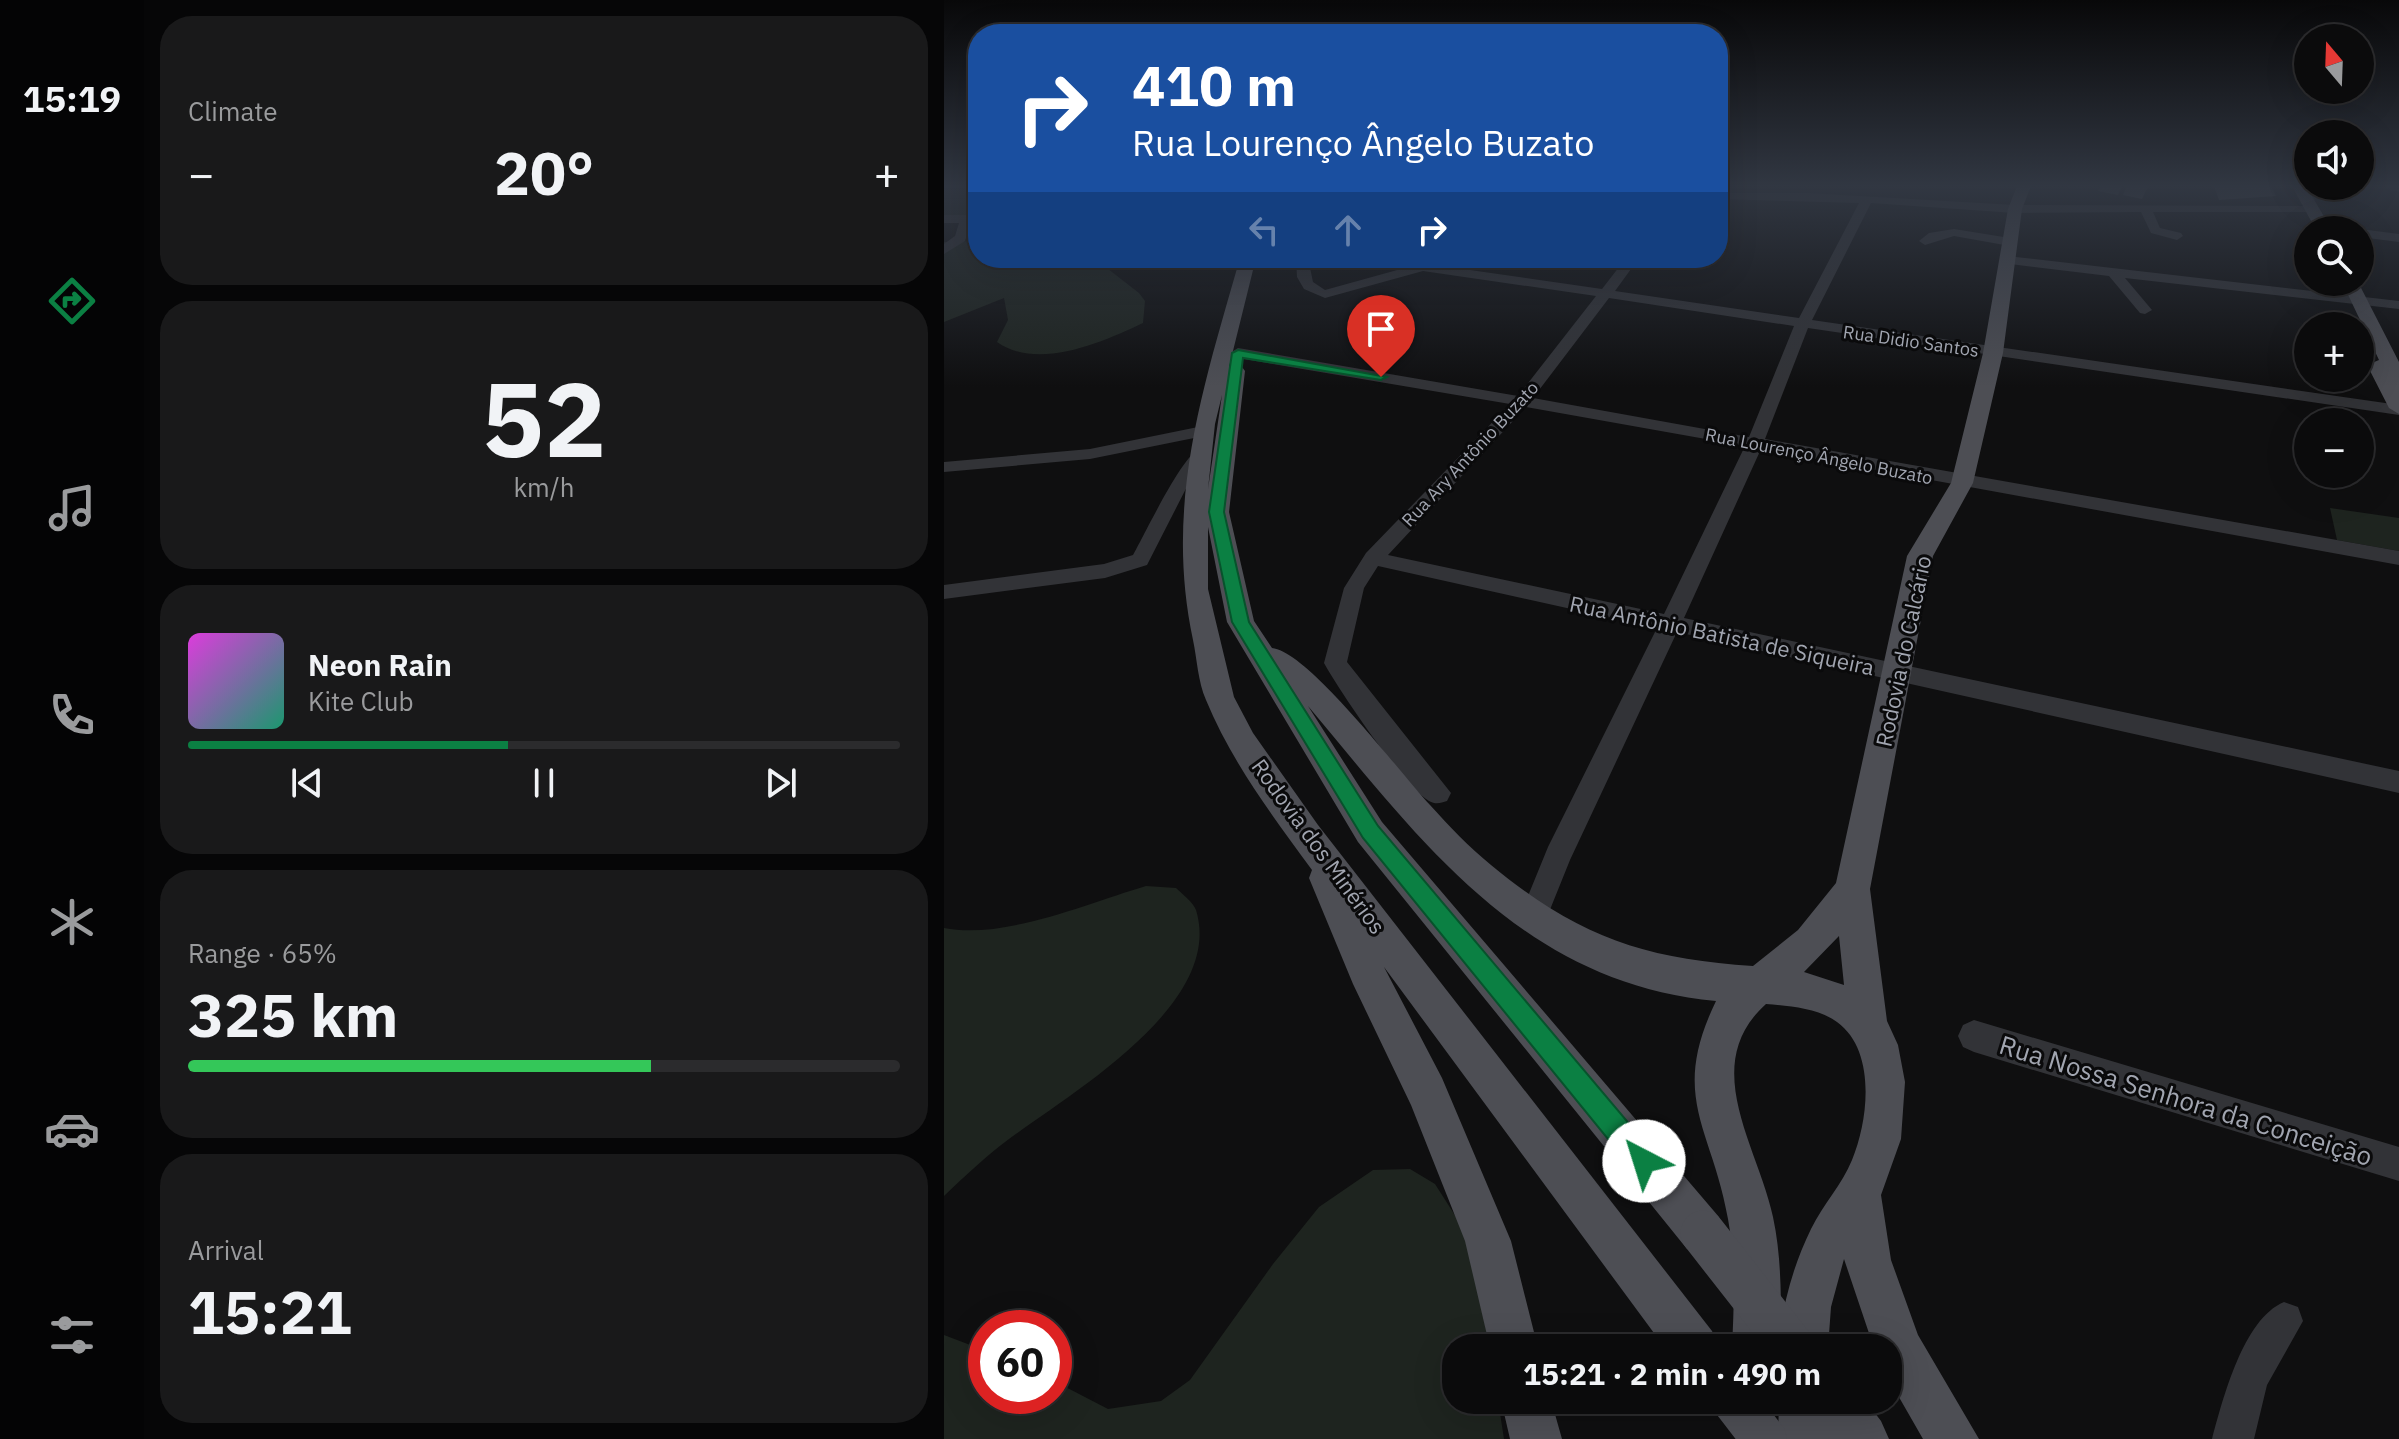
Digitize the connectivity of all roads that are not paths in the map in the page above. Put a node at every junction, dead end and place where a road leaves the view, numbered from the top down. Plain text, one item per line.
1 (1839, 253) edge
2 (2009, 253) edge
3 (2020, 253) edge
4 (1246, 268) edge
5 (1262, 268) edge
6 (1303, 268) edge
7 (1419, 268) edge
8 (1429, 268) edge
9 (1625, 268) edge
10 (2113, 272) junction
11 (2294, 289) edge
12 (1602, 295) junction
13 (2351, 296) edge
14 (2359, 296) edge
15 (2399, 305) edge
16 (2145, 310) dead end
17 (1802, 325) junction
18 (1238, 353) junction
19 (1993, 353) junction
20 (2374, 359) edge
21 (2399, 381) edge
22 (1523, 400) junction
23 (2399, 409) edge
24 (1202, 442) junction
25 (1754, 445) junction
26 (944, 467) edge
27 (1962, 483) junction
28 (1373, 558) junction
29 (2399, 558) edge
30 (944, 592) edge
31 (1670, 625) junction
32 (1258, 650) junction
33 (1898, 673) junction
34 (2399, 782) edge
35 (1438, 793) dead end
36 (1310, 839) junction
37 (1852, 889) junction
38 (1533, 918) junction
39 (1760, 987) junction
40 (1868, 1026) junction
41 (1974, 1036) dead end
42 (2399, 1164) edge
43 (1859, 1193) junction
44 (2284, 1321) dead end
45 (1511, 1334) edge
46 (1684, 1334) edge
47 (1756, 1334) edge
48 (1782, 1334) edge
49 (1806, 1334) edge
50 (1530, 1414) edge
51 (1745, 1414) edge
52 (1755, 1414) edge
53 (1804, 1414) edge
54 (1844, 1414) edge
55 (1536, 1439) edge
56 (1754, 1439) edge
57 (1764, 1439) edge
58 (1804, 1439) edge
59 (1863, 1439) edge
60 (1953, 1439) edge
61 (2233, 1439) edge

1 - 17 street
2 - 19 main road, Rodovia do Calcário
3 - 10 street
4 - 24 main road, Rodovia dos Minérios
5 - 18 main road
6 - 7 street
8 - 12 street, Rua Didio Santos
9 - 12 street, Rua Ary Antônio Buzato
10 - 11 street
10 - 16 street
12 - 17 street, Rua Didio Santos
12 - 22 street, Rua Ary Antônio Buzato
13 - 21 main road
14 - 15 street
17 - 19 street, Rua Didio Santos
17 - 25 street
18 - 22 street, Rua Lourenço Ângelo Buzato
18 - 32 main road
19 - 23 street, Rua Didio Santos
19 - 27 main road, Rodovia do Calcário
20 - 23 main road
22 - 25 street, Rua Lourenço Ângelo Buzato
22 - 28 street, Rua Ary Antônio Buzato
24 - 26 street
24 - 30 street
24 - 36 main road, Rodovia dos Minérios
25 - 27 street, Rua Lourenço Ângelo Buzato
25 - 31 street
27 - 29 street, Rua Lourenço Ângelo Buzato
27 - 33 main road, Rodovia do Calcário
28 - 31 street, Rua Antônio Batista de Siqueira
28 - 35 street, Rua Ary Antônio Buzato
31 - 33 street, Rua Antônio Batista de Siqueira
31 - 38 street
32 - 38 main road
32 - 48 main road, bridge
33 - 34 street, Rua Antônio Batista de Siqueira
33 - 37 main road, Rodovia do Calcário
36 - 45 main road
36 - 46 main road, Rodovia dos Minérios
37 - 39 main road, Rodovia do Calcário
37 - 40 main road, Rodovia do Calcário
38 - 39 main road
39 - 40 main road
39 - 47 main road, Rodovia do Calcário
40 - 43 main road, Rodovia do Calcário
41 - 42 street, Rua Nossa Senhora da Conceição
43 - 49 main road, Rodovia do Calcário
43 - 60 main road
44 - 61 street
50 - 55 main road
51 - 57 main road, bridge
52 - 56 main road
53 - 58 main road
54 - 59 main road

